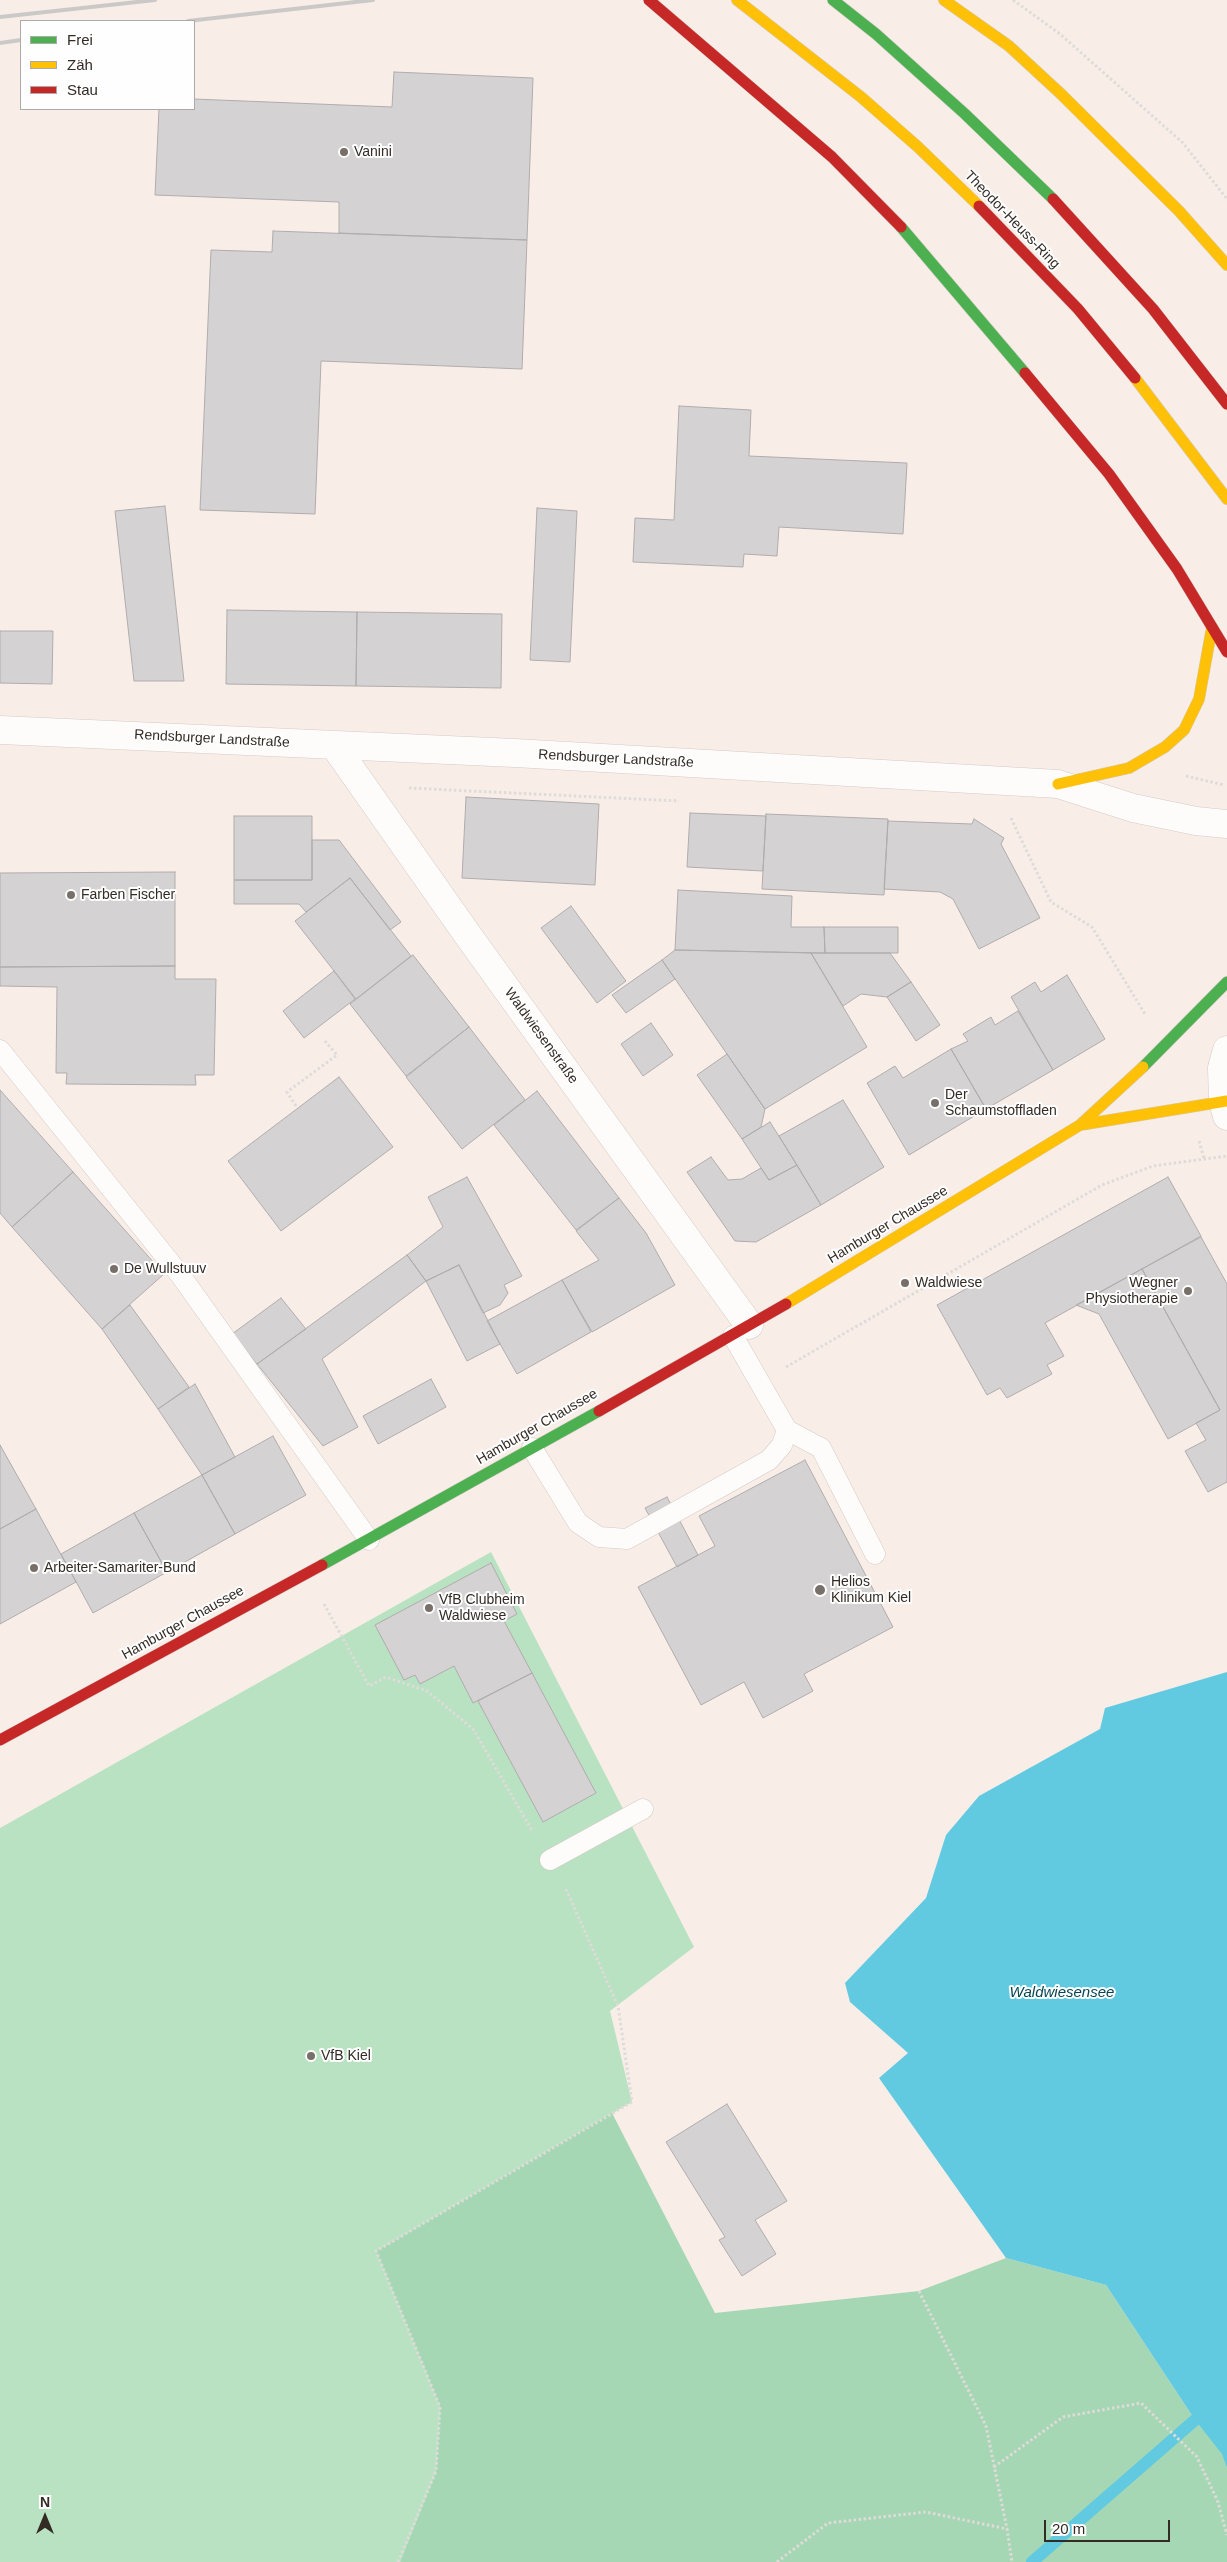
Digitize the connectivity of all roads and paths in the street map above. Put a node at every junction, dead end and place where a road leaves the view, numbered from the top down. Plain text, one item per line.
1 (649, 0) edge
2 (737, 0) edge
3 (833, 0) edge
4 (944, 0) edge
5 (1013, 0) edge
6 (1227, 199) edge
7 (1227, 265) edge
8 (1227, 404) edge
9 (1227, 499) edge
10 (1212, 626) junction
11 (1227, 652) edge
12 (0, 730) edge
13 (334, 745) junction
14 (1058, 784) junction
15 (1011, 817) dead end
16 (1227, 824) edge
17 (1227, 982) edge
18 (1147, 1018) dead end
19 (325, 1041) dead end
20 (0, 1050) edge
21 (1227, 1050) edge
22 (296, 1106) dead end
23 (1226, 1106) edge
24 (1080, 1125) junction
25 (1227, 1156) edge
26 (742, 1330) junction
27 (760, 1382) junction
28 (786, 1430) junction
29 (532, 1448) junction
30 (369, 1540) junction
31 (874, 1554) dead end
32 (306, 1573) junction
33 (0, 1740) edge
34 (643, 1809) dead end
35 (550, 1860) junction
36 (918, 2291) dead end
37 (994, 2467) junction
38 (1007, 2529) junction
39 (1227, 2535) edge
40 (398, 2562) edge
41 (777, 2562) edge
42 (1012, 2562) edge

1 - 10 main road
2 - 9 main road, Theodor-Heuss-Ring
3 - 8 main road
4 - 7 main road
5 - 6 path
10 - 11 main road
10 - 14 main road
12 - 13 street, Rendsburger Landstraße
13 - 14 street, Rendsburger Landstraße
13 - 26 street, Waldwiesenstraße
14 - 16 street, Rendsburger Landstraße
15 - 18 path
17 - 24 main road, Hamburger Chaussee
19 - 22 path
20 - 30 lane
21 - 23 street
23 - 24 main road, Hamburger Chaussee
24 - 26 main road, Hamburger Chaussee
25 - 27 path
26 - 27 lane
26 - 29 main road, Hamburger Chaussee
27 - 28 lane
28 - 29 lane
28 - 31 lane
29 - 30 main road, Hamburger Chaussee
30 - 32 main road, Hamburger Chaussee
32 - 33 main road, Hamburger Chaussee
32 - 35 path
34 - 35 lane
35 - 40 path
36 - 37 path
37 - 38 path
37 - 39 path
38 - 41 path
38 - 42 path

